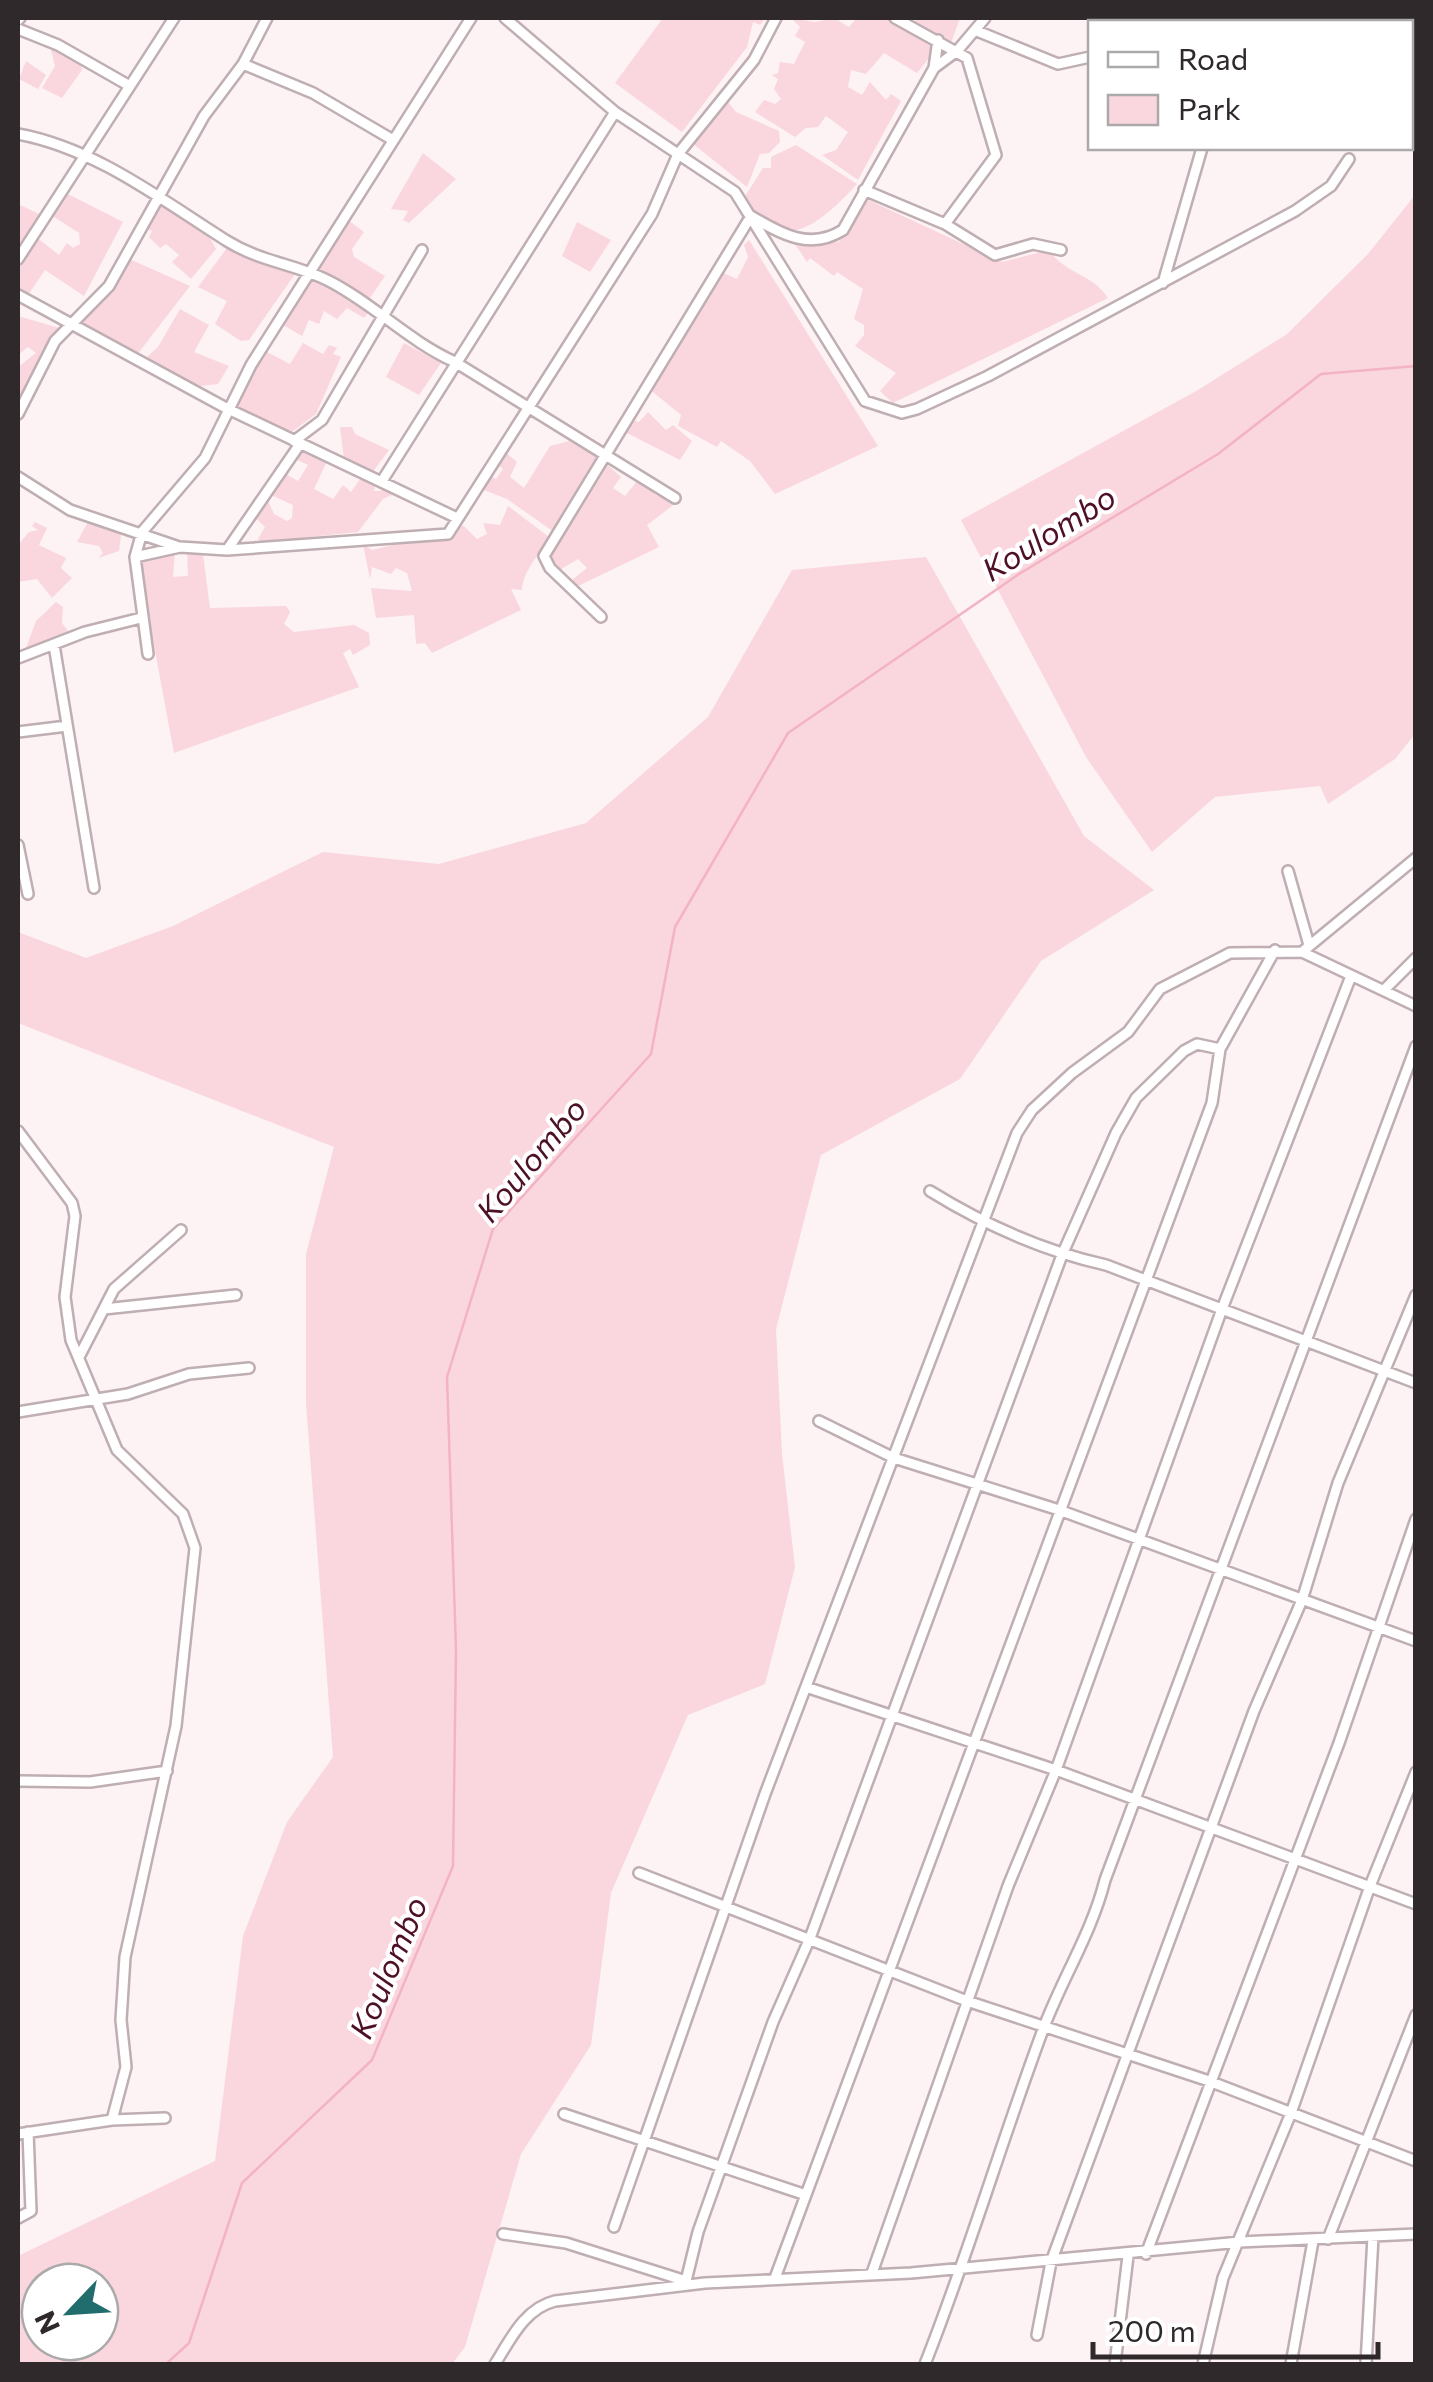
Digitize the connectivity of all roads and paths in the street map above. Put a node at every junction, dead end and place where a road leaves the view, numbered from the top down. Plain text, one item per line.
1 (174, 18) edge
2 (267, 18) edge
3 (471, 18) edge
4 (504, 18) edge
5 (776, 18) edge
6 (895, 18) edge
7 (986, 18) edge
8 (18, 28) edge
9 (977, 31) junction
10 (938, 40) junction
11 (957, 51) junction
12 (1088, 57) edge
13 (244, 64) junction
14 (934, 68) junction
15 (128, 85) junction
16 (615, 112) junction
17 (18, 134) edge
18 (393, 140) junction
19 (1201, 150) edge
20 (678, 154) junction
21 (83, 155) junction
22 (1349, 159) dead end
23 (864, 190) junction
24 (157, 196) junction
25 (751, 216) junction
26 (945, 224) junction
27 (422, 250) dead end
28 (1060, 250) dead end
29 (18, 259) edge
30 (312, 274) junction
31 (1163, 282) junction
32 (18, 295) edge
33 (384, 315) junction
34 (72, 322) junction
35 (455, 362) junction
36 (226, 408) junction
37 (529, 409) junction
38 (18, 414) edge
39 (297, 442) junction
40 (606, 455) junction
41 (18, 476) edge
42 (382, 482) junction
43 (675, 498) dead end
44 (457, 518) junction
45 (142, 532) junction
46 (180, 547) junction
47 (227, 550) junction
48 (135, 557) junction
49 (601, 617) dead end
50 (141, 618) junction
51 (54, 645) junction
52 (148, 654) dead end
53 (18, 658) edge
54 (67, 726) junction
55 (18, 732) edge
56 (18, 845) edge
57 (1416, 858) edge
58 (1288, 872) dead end
59 (94, 888) dead end
60 (28, 894) dead end
61 (1306, 948) junction
62 (1275, 950) junction
63 (1416, 958) edge
64 (1351, 976) junction
65 (1384, 990) junction
66 (1416, 1006) edge
67 (1416, 1046) edge
68 (1220, 1050) junction
69 (18, 1132) edge
70 (930, 1191) dead end
71 (984, 1222) junction
72 (181, 1230) dead end
73 (1062, 1256) junction
74 (1145, 1280) junction
75 (236, 1295) dead end
76 (1416, 1295) edge
77 (104, 1309) junction
78 (1222, 1309) junction
79 (1304, 1342) junction
80 (78, 1360) junction
81 (249, 1368) dead end
82 (1386, 1372) junction
83 (1416, 1383) edge
84 (94, 1399) junction
85 (18, 1412) edge
86 (819, 1421) dead end
87 (894, 1458) junction
88 (980, 1484) junction
89 (1059, 1510) junction
90 (1416, 1519) edge
91 (1141, 1543) junction
92 (1220, 1568) junction
93 (1302, 1600) junction
94 (1380, 1629) junction
95 (1416, 1641) edge
96 (809, 1688) junction
97 (892, 1715) junction
98 (974, 1742) junction
99 (1056, 1770) junction
100 (167, 1771) junction
101 (1416, 1772) edge
102 (18, 1781) edge
103 (1135, 1800) junction
104 (1210, 1827) junction
105 (1295, 1858) junction
106 (639, 1873) dead end
107 (1370, 1886) junction
108 (1416, 1904) edge
109 (726, 1906) junction
110 (810, 1938) junction
111 (889, 1967) junction
112 (967, 2000) junction
113 (1416, 2015) edge
114 (1045, 2026) junction
115 (1130, 2054) junction
116 (1209, 2081) junction
117 (1291, 2113) junction
118 (564, 2114) dead end
119 (165, 2118) dead end
120 (112, 2120) junction
121 (23, 2133) edge
122 (642, 2140) junction
123 (1369, 2143) junction
124 (1416, 2160) edge
125 (723, 2165) junction
126 (806, 2195) junction
127 (18, 2218) edge
128 (614, 2227) dead end
129 (503, 2234) dead end
130 (1416, 2234) edge
131 (1373, 2237) junction
132 (1328, 2240) junction
133 (1313, 2241) junction
134 (1240, 2242) junction
135 (1146, 2254) junction
136 (1128, 2256) junction
137 (1051, 2262) junction
138 (962, 2268) junction
139 (872, 2273) junction
140 (775, 2278) junction
141 (686, 2283) junction
142 (1036, 2335) dead end
143 (495, 2364) edge
144 (925, 2364) edge
145 (1115, 2364) edge
146 (1203, 2364) edge
147 (1291, 2364) edge
148 (1366, 2364) edge

1 - 15 street
2 - 13 street
3 - 18 street
4 - 16 street
5 - 20 street
6 - 10 street
7 - 9 street
8 - 15 street
9 - 11 street
9 - 12 street
10 - 11 street
10 - 14 street
11 - 14 street
11 - 26 street
13 - 18 street
13 - 24 street
14 - 23 street
15 - 21 street
16 - 20 street
16 - 35 street
17 - 21 street
18 - 30 street
19 - 31 street
20 - 25 street
20 - 37 street
21 - 24 street
21 - 29 street
22 - 31 street
23 - 25 street
23 - 26 street
24 - 30 street
24 - 34 street
25 - 31 street
25 - 40 street
26 - 28 street
27 - 33 street
30 - 33 street
30 - 36 street
32 - 34 street
33 - 35 street
33 - 39 street
34 - 36 street
34 - 38 street
35 - 37 street
35 - 42 street
36 - 39 street
36 - 45 street
37 - 40 street
37 - 44 street
39 - 42 street
39 - 47 street
40 - 43 street
40 - 49 street
41 - 45 street
42 - 44 street
44 - 47 street
45 - 46 street
45 - 48 street
46 - 47 street
46 - 48 street
48 - 50 street
50 - 51 street
50 - 52 street
51 - 53 street
51 - 54 street
54 - 55 street
54 - 59 street
56 - 60 street
57 - 61 street
58 - 61 street
61 - 62 street
61 - 64 street
62 - 68 street
62 - 71 street
63 - 65 street
64 - 65 street
64 - 78 street
65 - 66 street
67 - 79 street
68 - 73 street
68 - 74 street
69 - 80 street
70 - 71 street
71 - 73 street
71 - 87 street
72 - 77 street
73 - 74 street
73 - 88 street
74 - 78 street
74 - 89 street
75 - 77 street
76 - 82 street
77 - 80 street
78 - 79 street
78 - 91 street
79 - 82 street
79 - 92 street
80 - 84 street
81 - 84 street
82 - 83 street
82 - 93 street
84 - 85 street
84 - 100 street
86 - 87 street
87 - 88 street
87 - 96 street
88 - 89 street
88 - 97 street
89 - 91 street
89 - 98 street
90 - 94 street
91 - 92 street
91 - 99 street
92 - 93 street
92 - 103 street
93 - 94 street
93 - 104 street
94 - 95 street
94 - 105 street
96 - 97 street
96 - 109 street
97 - 98 street
97 - 110 street
98 - 99 street
98 - 111 street
99 - 103 street
99 - 112 street
100 - 102 street
100 - 120 street
101 - 107 street
103 - 104 street
103 - 114 street
104 - 105 street
104 - 115 street
105 - 107 street
105 - 116 street
106 - 109 street
107 - 108 street
107 - 117 street
109 - 110 street
109 - 122 street
110 - 111 street
110 - 125 street
111 - 112 street
111 - 126 street
112 - 114 street
112 - 139 street
113 - 123 street
114 - 115 street
114 - 138 street
115 - 116 street
115 - 137 street
116 - 117 street
116 - 135 street
117 - 123 street
117 - 134 street
118 - 122 street
119 - 120 street
120 - 121 street
121 - 127 street
122 - 125 street
122 - 128 street
123 - 124 street
123 - 132 street
125 - 126 street
125 - 141 street
126 - 140 street
129 - 141 street
130 - 131 street
131 - 132 street
131 - 148 street
132 - 133 street
133 - 134 street
133 - 147 street
134 - 135 street
134 - 146 street
135 - 136 street
136 - 137 street
136 - 145 street
137 - 138 street
137 - 142 street
138 - 139 street
138 - 144 street
139 - 140 street
140 - 141 street
141 - 143 street

